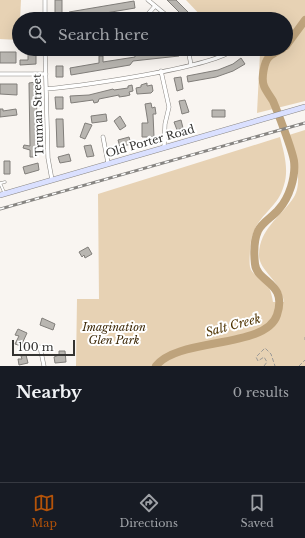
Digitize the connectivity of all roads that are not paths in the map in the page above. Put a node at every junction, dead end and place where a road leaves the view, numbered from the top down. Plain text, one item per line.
1 (45, 0) edge
2 (148, 0) edge
3 (155, 6) junction
4 (45, 12) edge
5 (150, 12) edge
6 (162, 12) edge
7 (45, 56) edge
8 (190, 56) edge
9 (222, 56) edge
10 (192, 65) junction
11 (161, 71) junction
12 (0, 74) edge
13 (46, 74) junction
14 (46, 89) junction
15 (305, 107) edge
16 (103, 137) dead end
17 (164, 148) junction
18 (108, 163) junction
19 (52, 180) junction
20 (5, 182) dead end
21 (1, 183) edge
22 (2, 194) edge
23 (40, 347) dead end
24 (44, 366) edge

1 - 4 street
2 - 3 street
3 - 5 street
3 - 6 street
7 - 13 street, Truman Street
8 - 10 street
9 - 10 street
10 - 11 street
11 - 14 street
11 - 17 street
12 - 13 street
13 - 14 street, Truman Street
14 - 19 street, Truman Street
15 - 17 street, Old Porter Road
16 - 18 street
17 - 18 street, Old Porter Road
18 - 19 street, Old Porter Road
19 - 22 street, Old Porter Road
20 - 21 lane
21 - 22 lane
23 - 24 street

